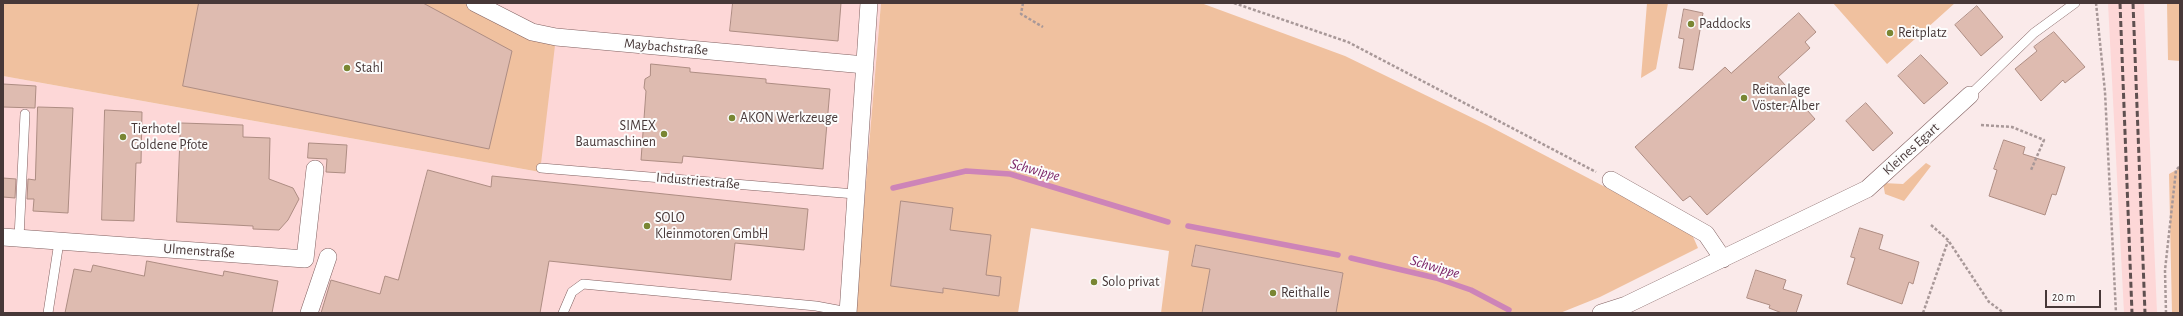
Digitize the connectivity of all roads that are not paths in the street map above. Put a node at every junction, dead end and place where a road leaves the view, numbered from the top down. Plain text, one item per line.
1 (475, 3) edge
2 (869, 3) edge
3 (2075, 3) edge
4 (865, 65) junction
5 (1970, 95) joint
6 (25, 114) dead end
7 (541, 168) dead end
8 (315, 169) dead end
9 (1611, 180) road end
10 (855, 194) junction
11 (11, 238) edge
12 (59, 242) junction
13 (328, 256) dead end
14 (1723, 259) junction
15 (1630, 309) edge
16 (48, 313) edge
17 (309, 313) edge
18 (564, 313) edge
19 (852, 313) edge
20 (1602, 313) edge

1 - 4 street, Maybachstraße
2 - 4 street
3 - 5 lane, Kleines Egart
4 - 10 street
5 - 14 street, Kleines Egart
6 - 11 lane
7 - 10 lane, Industriestraße
8 - 12 street, Ulmenstraße
9 - 14 street
10 - 19 street
11 - 12 street, Ulmenstraße
12 - 16 lane
13 - 17 street
14 - 15 street, Kleines Egart
15 - 20 street, Kleines Egart
18 - 19 lane

